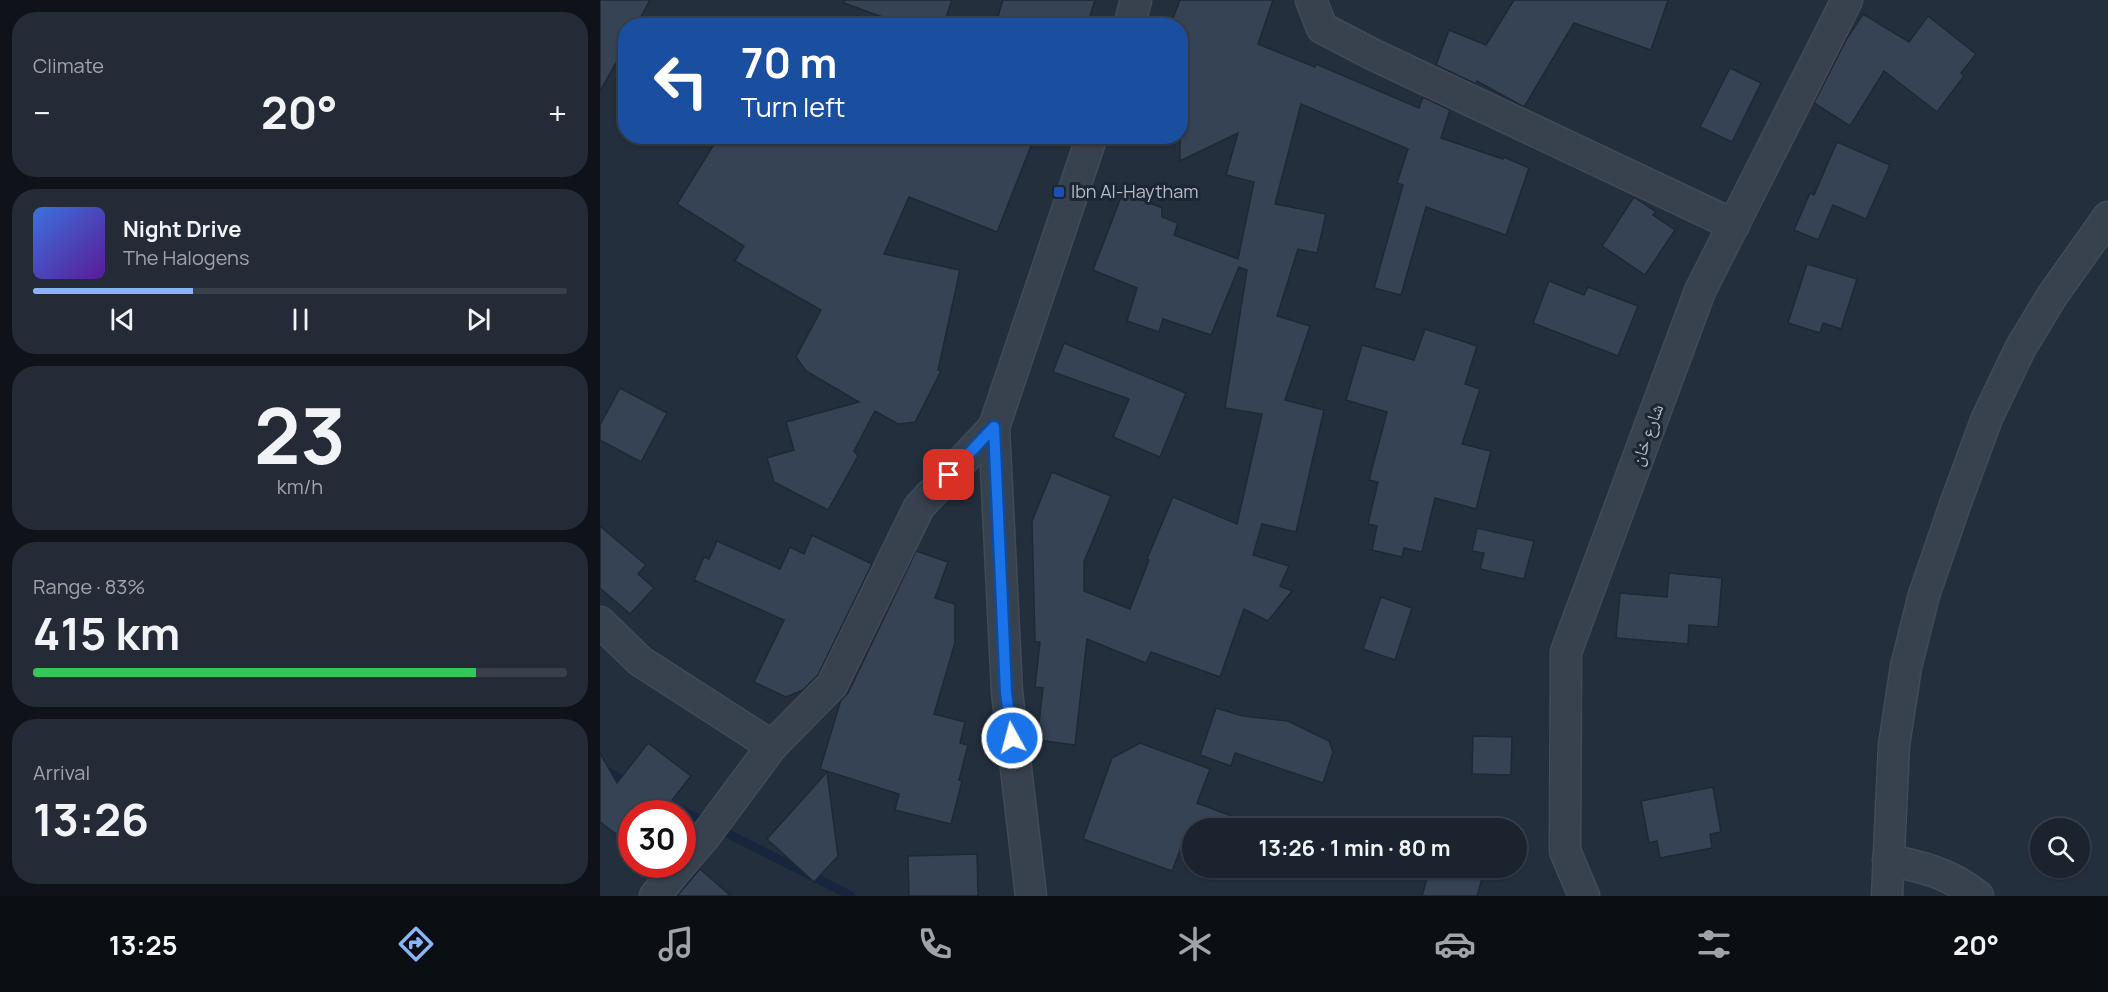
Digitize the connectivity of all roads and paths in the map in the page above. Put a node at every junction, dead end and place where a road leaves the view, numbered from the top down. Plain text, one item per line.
1 (1136, 0) edge
2 (1311, 0) edge
3 (1848, 0) edge
4 (1132, 18) edge
5 (1089, 144) edge
6 (2108, 217) edge
7 (1734, 225) junction
8 (994, 427) junction
9 (600, 622) edge
10 (772, 746) junction
11 (696, 847) edge
12 (1888, 860) junction
13 (670, 878) edge
14 (655, 896) edge
15 (1031, 896) edge
16 (1584, 896) edge
17 (1887, 896) edge
18 (1978, 896) edge

1 - 4 street
2 - 7 street
3 - 7 street, شارع خان
5 - 8 street
6 - 12 street
7 - 16 street, شارع خان
8 - 10 street
8 - 15 street
9 - 10 street
10 - 11 street
12 - 17 street
12 - 18 street
13 - 14 street

